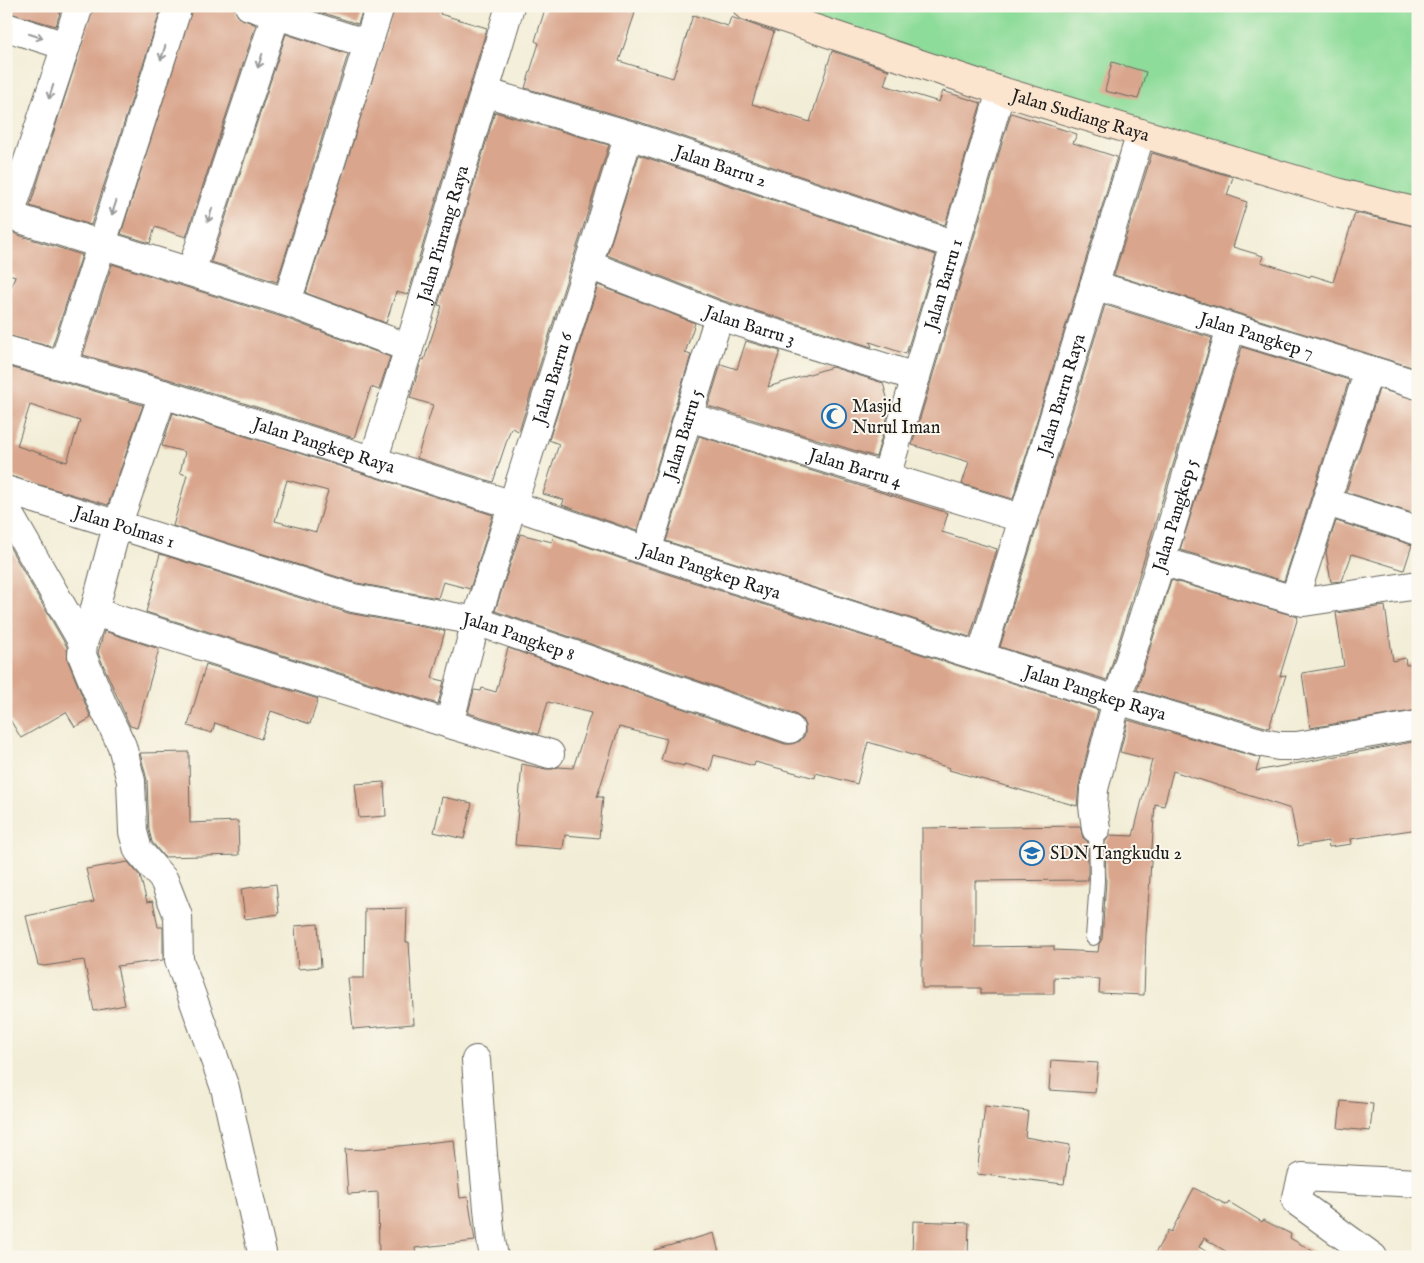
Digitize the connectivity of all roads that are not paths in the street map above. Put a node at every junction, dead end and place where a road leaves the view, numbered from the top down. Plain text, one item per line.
1 (79, 6) edge
2 (178, 6) edge
3 (249, 6) edge
4 (380, 6) edge
5 (510, 6) edge
6 (747, 6) edge
7 (276, 15) junction
8 (6, 27) edge
9 (368, 44) junction
10 (66, 46) junction
11 (1001, 90) junction
12 (484, 92) junction
13 (1141, 133) junction
14 (629, 135) junction
15 (9, 208) edge
16 (1418, 212) edge
17 (955, 245) junction
18 (102, 246) junction
19 (589, 265) junction
20 (191, 272) junction
21 (1094, 285) junction
22 (287, 302) junction
23 (719, 316) junction
24 (1231, 328) junction
25 (409, 348) junction
26 (6, 350) edge
27 (63, 365) junction
28 (1368, 370) junction
29 (916, 377) junction
30 (1418, 385) edge
31 (163, 394) junction
32 (689, 417) junction
33 (373, 461) junction
34 (886, 478) junction
35 (6, 490) edge
36 (1327, 502) junction
37 (513, 505) junction
38 (6, 509) edge
39 (1021, 518) junction
40 (117, 526) junction
41 (1418, 531) edge
42 (647, 551) junction
43 (1161, 561) junction
44 (242, 563) joint
45 (1418, 585) edge
46 (1294, 600) junction
47 (94, 612) junction
48 (476, 621) junction
49 (83, 642) junction
50 (980, 656) junction
51 (1117, 700) junction
52 (449, 724) junction
53 (1418, 725) edge
54 (790, 729) dead end
55 (550, 754) dead end
56 (1095, 822) joint
57 (1093, 938) dead end
58 (476, 1060) dead end
59 (1418, 1183) edge
60 (263, 1257) edge
61 (494, 1257) edge
62 (1373, 1257) edge

1 - 10 street
2 -> 18 street
3 - 7 street
4 - 9 street
5 - 12 street, Jalan Pinrang Raya
6 - 11 street, Jalan Sudiang Raya
7 - 9 street
7 -> 20 street
8 -> 10 street
9 - 22 street
10 -> 15 street
11 - 13 street, Jalan Sudiang Raya
11 - 17 street, Jalan Barru 1
12 - 14 street, Jalan Barru 2
12 - 25 street, Jalan Pinrang Raya
13 - 16 street, Jalan Sudiang Raya
13 - 21 street, Jalan Barru Raya
14 - 17 street, Jalan Barru 2
14 - 19 street, Jalan Barru 6
15 - 18 street
17 - 29 street, Jalan Barru 1
18 - 20 street
18 - 27 street
19 - 23 street, Jalan Barru 3
19 - 37 street, Jalan Barru 6
20 - 22 street
21 - 24 street, Jalan Pangkep 7
21 - 39 street, Jalan Barru Raya
22 - 25 street
23 - 29 street, Jalan Barru 3
23 - 32 street, Jalan Barru 5
24 - 28 street, Jalan Pangkep 7
24 - 43 street, Jalan Pangkep 5
25 - 33 street, Jalan Pinrang Raya
26 - 27 street, Jalan Pangkep Raya
27 - 31 street, Jalan Pangkep Raya
28 - 30 street, Jalan Pangkep 7
28 - 36 street
29 - 34 street, Jalan Barru 1
31 - 33 street, Jalan Pangkep Raya
31 - 40 street
32 - 34 street, Jalan Barru 4
32 - 42 street, Jalan Barru 5
33 - 37 street, Jalan Pangkep Raya
34 - 39 street, Jalan Barru 4
35 - 40 street, Jalan Polmas 1
36 - 41 street
36 - 46 street
37 - 42 street, Jalan Pangkep Raya
37 - 48 street, Jalan Barru 6
38 - 49 street
39 - 50 street, Jalan Barru Raya
40 - 44 street, Jalan Polmas 1
40 - 47 street
42 - 50 street, Jalan Pangkep Raya
43 - 46 street
43 - 51 street, Jalan Pangkep 5
44 - 48 street, Jalan Pangkep 8
45 - 46 street
47 - 49 street
47 - 52 street
48 - 52 street, Jalan Barru 6
48 - 54 street, Jalan Pangkep 8
49 - 60 street
50 - 51 street, Jalan Pangkep Raya
51 - 53 street, Jalan Pangkep Raya
51 - 56 street
52 - 55 street
56 - 57 lane
58 - 61 street
59 - 62 street

